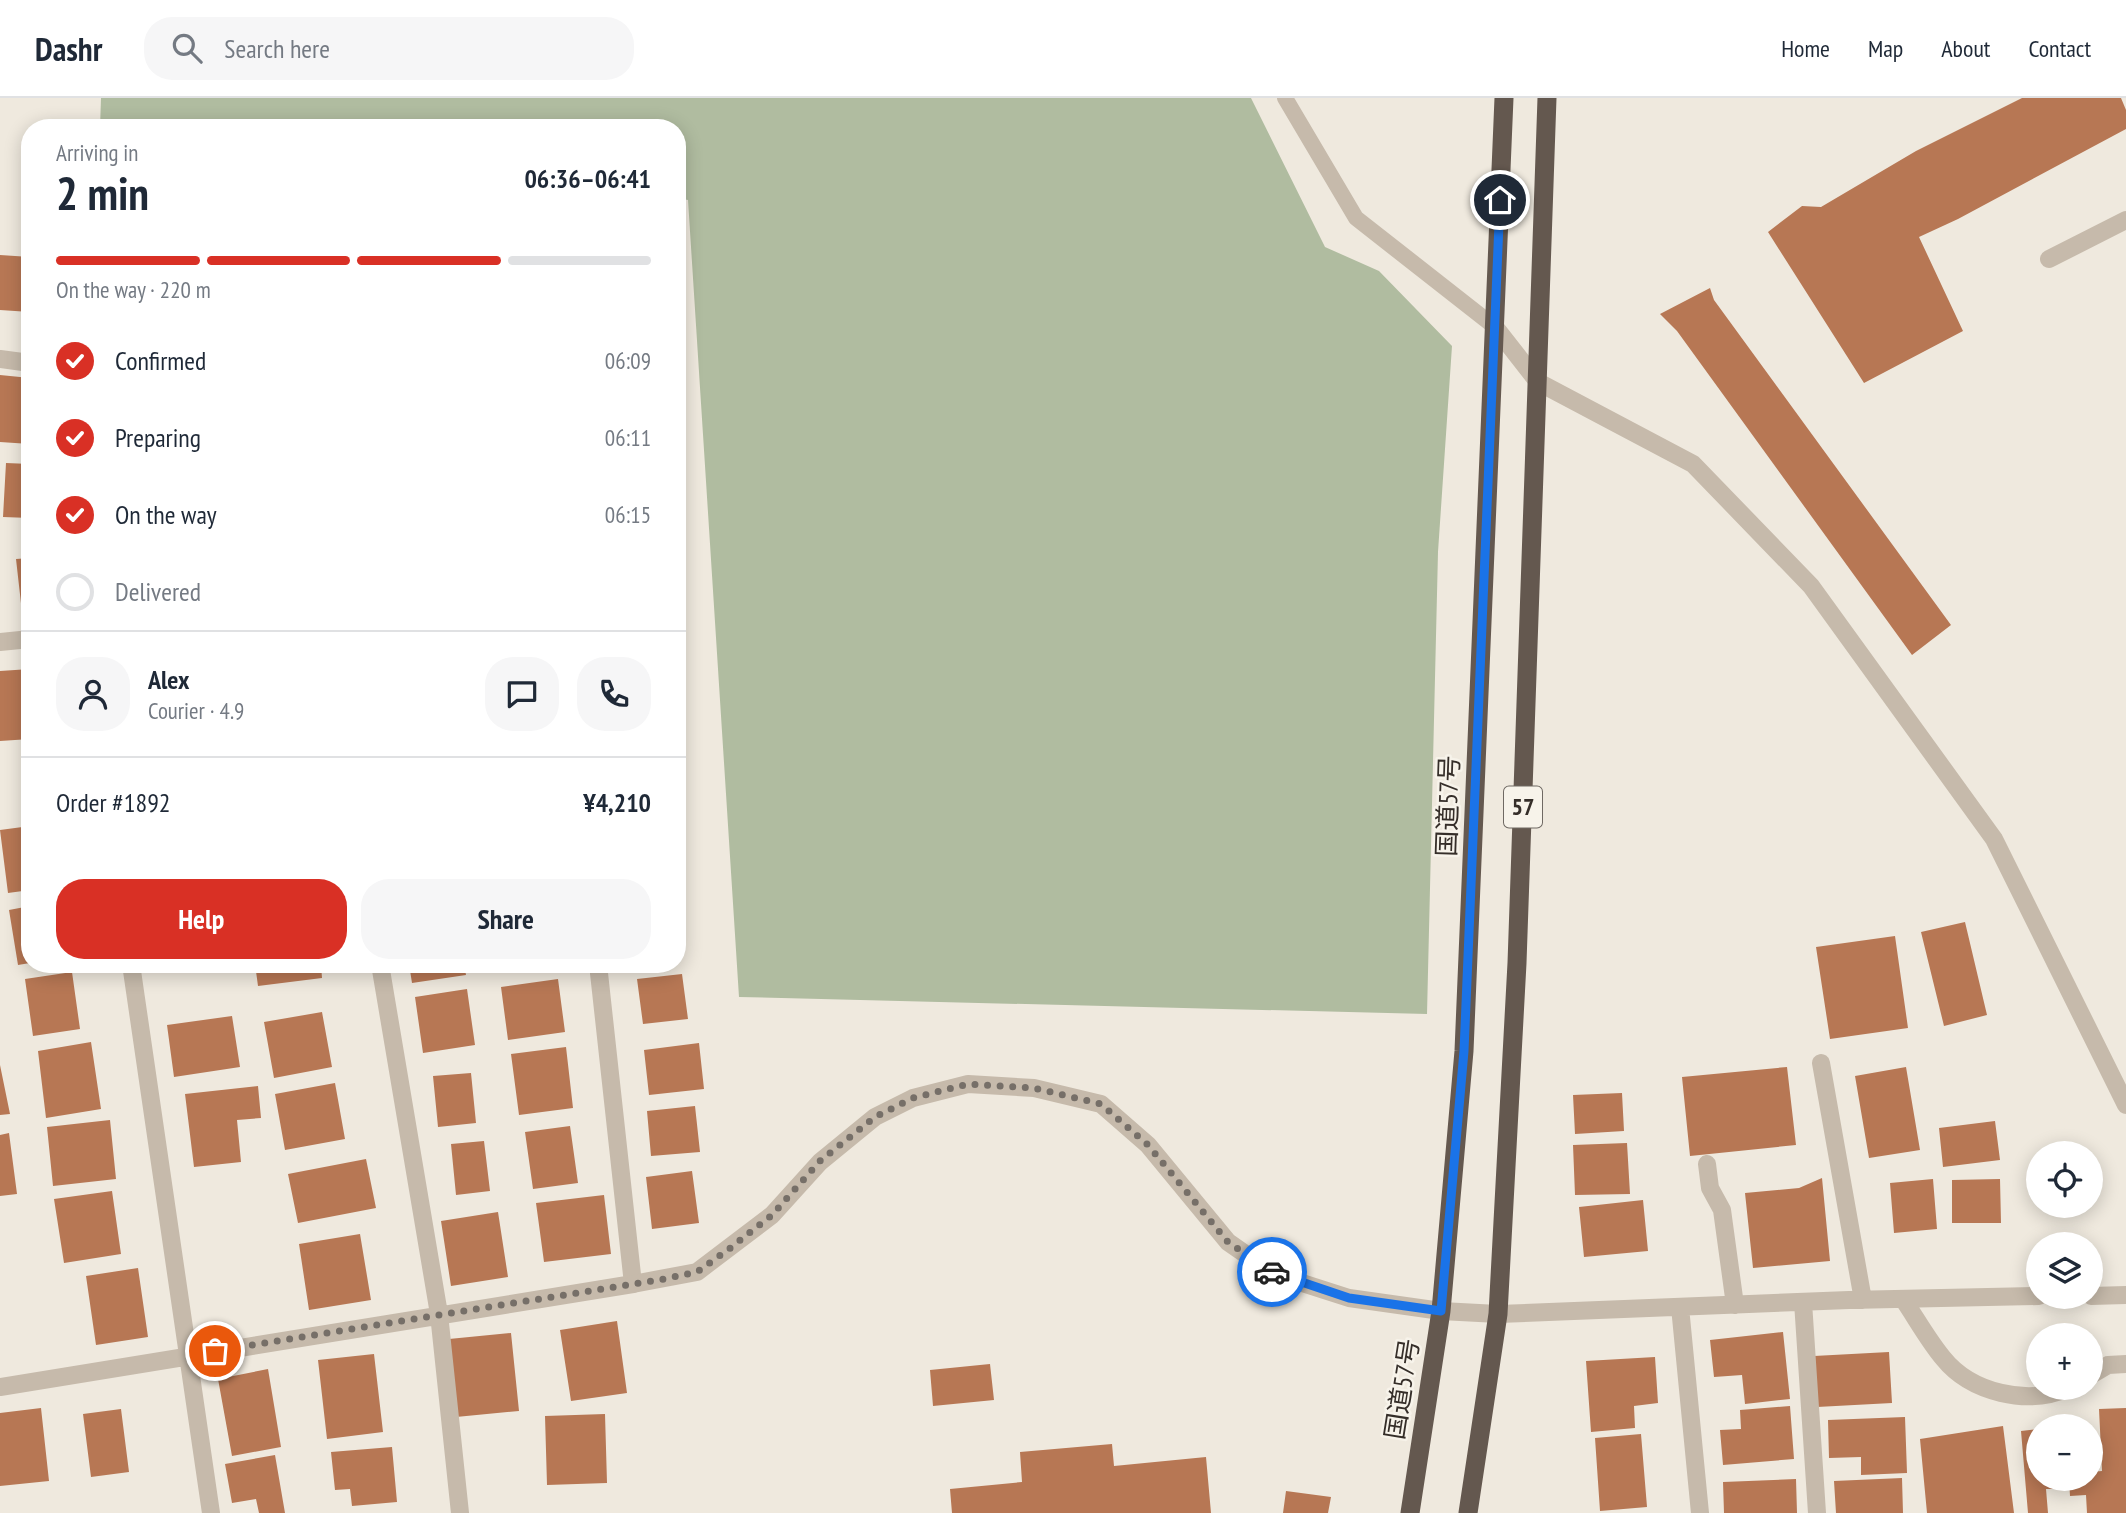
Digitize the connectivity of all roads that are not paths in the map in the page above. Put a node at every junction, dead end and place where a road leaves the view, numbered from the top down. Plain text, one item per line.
1 (1285, 98) edge
2 (1504, 98) edge
3 (1547, 98) edge
4 (2126, 220) edge
5 (2049, 259) dead end
6 (1495, 327) junction
7 (0, 359) edge
8 (21, 362) edge
9 (1538, 382) junction
10 (21, 640) edge
11 (0, 642) edge
12 (132, 973) edge
13 (382, 973) edge
14 (599, 973) edge
15 (1821, 1063) dead end
16 (2126, 1105) edge
17 (1707, 1164) dead end
18 (633, 1284) junction
19 (2126, 1295) edge
20 (2026, 1296) edge
21 (2103, 1296) edge
22 (1903, 1299) junction
23 (1863, 1300) junction
24 (1802, 1302) junction
25 (1735, 1305) junction
26 (1680, 1307) junction
27 (1441, 1311) junction
28 (439, 1314) junction
29 (1498, 1314) junction
30 (190, 1356) junction
31 (2126, 1364) edge
32 (2103, 1368) edge
33 (0, 1387) edge
34 (2026, 1396) edge
35 (211, 1513) edge
36 (460, 1513) edge
37 (1410, 1513) edge
38 (1468, 1513) edge
39 (1700, 1513) edge
40 (1817, 1513) edge

1 - 6 lane
2 - 6 highway, 国道57号 / 57
3 - 9 highway, 57
4 - 5 street
6 - 9 street
6 - 27 highway, 国道57号 / 57
7 - 8 street
9 - 16 street
9 - 29 highway, 57
10 - 11 street
12 - 30 street
13 - 28 street
14 - 18 street
15 - 23 street
17 - 25 street
18 - 27 street
18 - 28 street
19 - 21 street
20 - 22 street
22 - 23 street
22 - 34 street
23 - 24 street
24 - 25 street
24 - 40 street
25 - 26 street
26 - 29 street
26 - 39 street
27 - 29 street
27 - 37 highway, 国道57号 / 57
28 - 30 street
28 - 36 street
29 - 38 highway, 57
30 - 33 street
30 - 35 street
31 - 32 street

